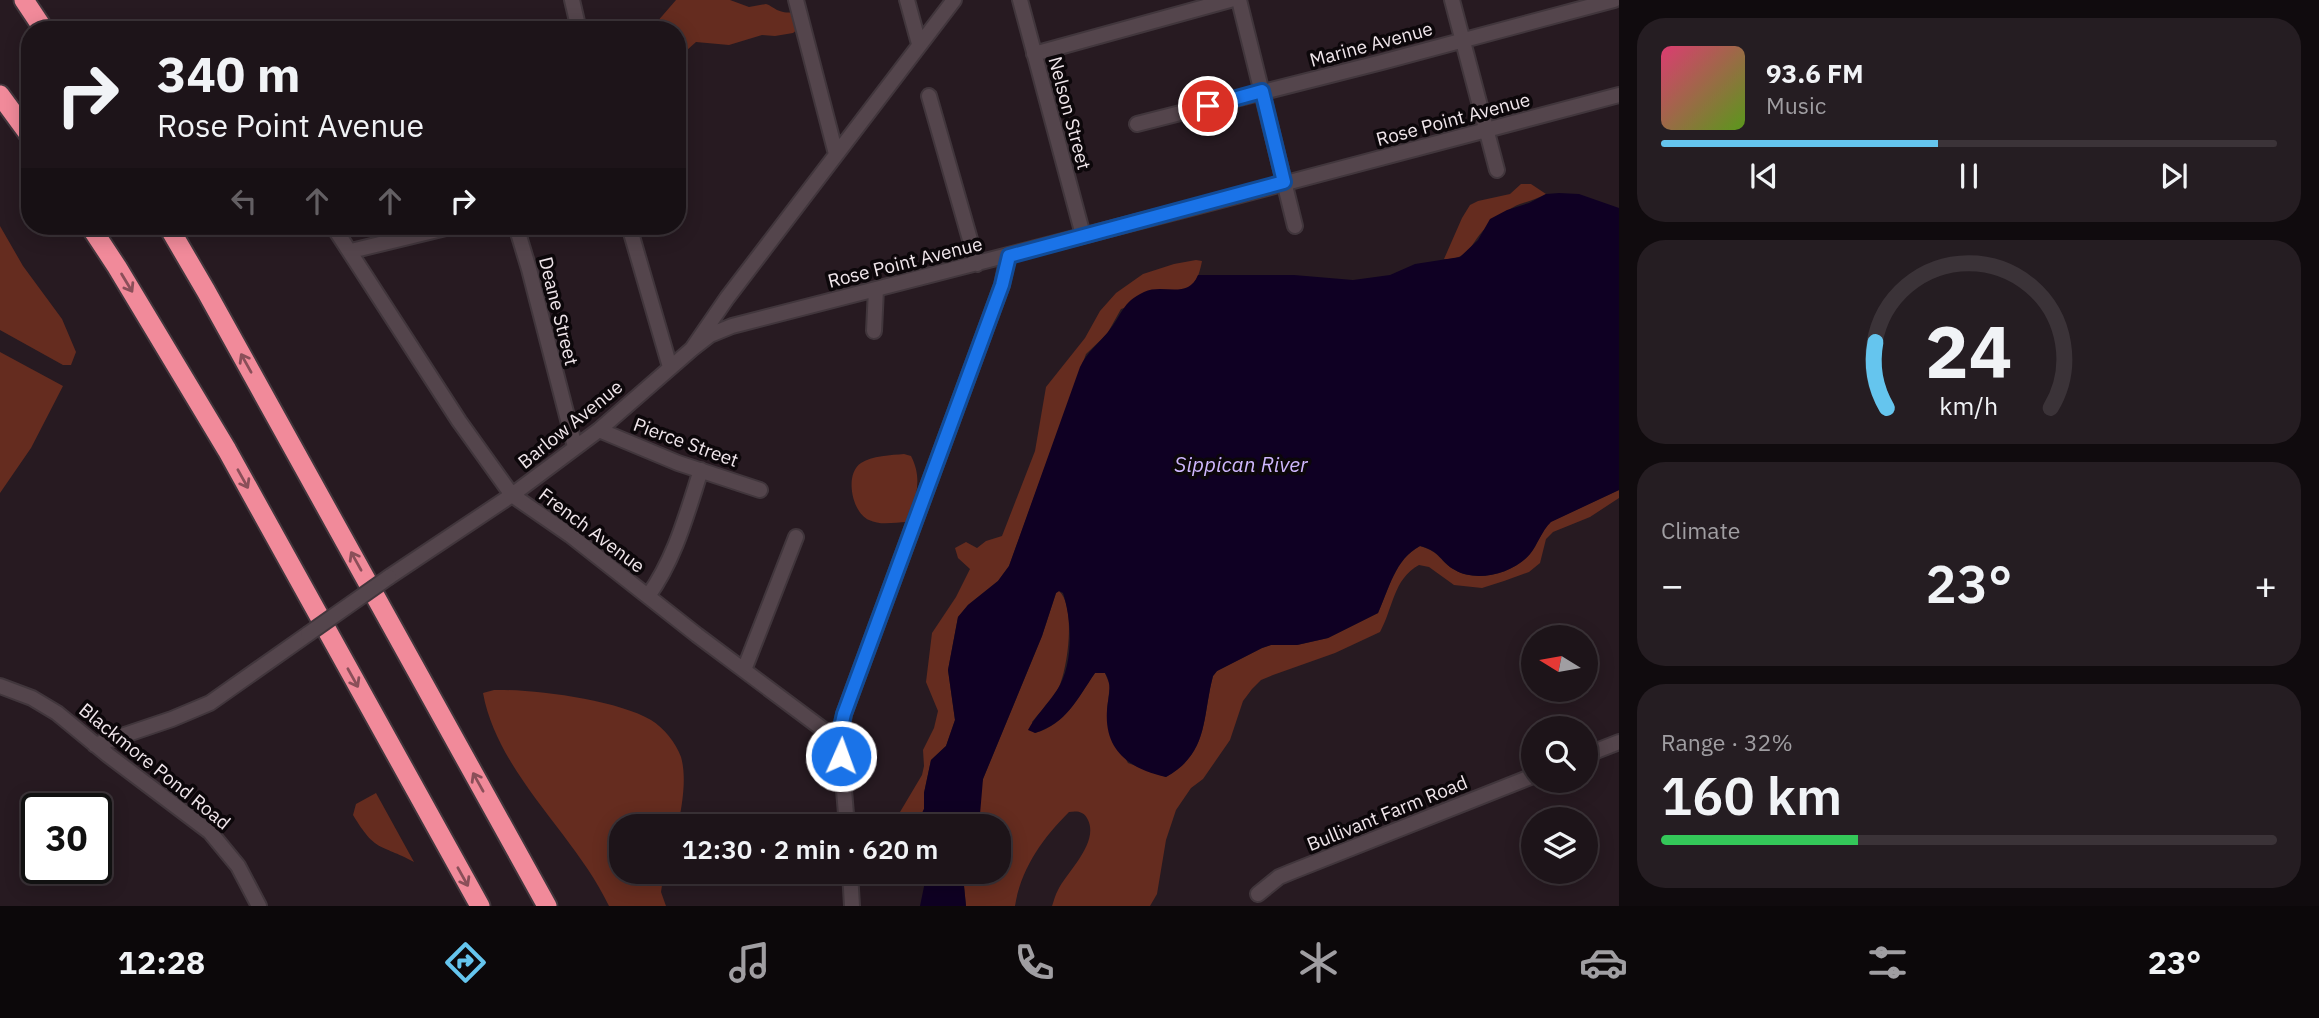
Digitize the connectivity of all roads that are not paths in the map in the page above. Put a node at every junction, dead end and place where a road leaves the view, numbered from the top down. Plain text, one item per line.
1 (24, 0) edge
2 (572, 0) edge
3 (796, 0) edge
4 (907, 0) edge
5 (954, 0) edge
6 (1020, 0) edge
7 (1230, 0) edge
8 (1239, 0) edge
9 (1452, 0) edge
10 (1614, 0) edge
11 (38, 21) edge
12 (577, 21) edge
13 (1462, 39) junction
14 (919, 44) junction
15 (1034, 54) junction
16 (1262, 91) junction
17 (0, 95) edge
18 (1619, 95) edge
19 (929, 96) dead end
20 (21, 124) edge
21 (1137, 124) dead end
22 (1488, 130) junction
23 (836, 154) junction
24 (1497, 170) dead end
25 (1284, 182) junction
26 (1294, 226) dead end
27 (96, 235) edge
28 (173, 235) edge
29 (340, 235) edge
30 (349, 235) edge
31 (411, 235) edge
32 (519, 235) edge
33 (632, 235) edge
34 (1083, 235) junction
35 (349, 248) junction
36 (1009, 256) junction
37 (977, 264) junction
38 (876, 289) junction
39 (874, 331) dead end
40 (692, 349) junction
41 (670, 367) junction
42 (599, 430) junction
43 (575, 447) junction
44 (701, 470) junction
45 (760, 490) dead end
46 (512, 495) junction
47 (796, 537) dead end
48 (648, 596) junction
49 (744, 670) junction
50 (0, 686) edge
51 (840, 742) junction
52 (1619, 742) edge
53 (95, 745) junction
54 (1598, 750) edge
55 (1521, 781) edge
56 (846, 814) edge
57 (851, 884) edge
58 (1258, 894) dead end
59 (259, 906) edge
60 (480, 906) edge
61 (547, 906) edge
62 (852, 906) edge

1 - 11 highway
2 - 12 street
3 - 23 street
4 - 14 street
5 - 14 street, Barlow Avenue
6 - 15 street, Nelson Street
7 - 15 street
8 - 16 street
9 - 13 street
10 - 13 street, Marine Avenue
13 - 16 street, Marine Avenue
13 - 22 street
14 - 23 street, Barlow Avenue
15 - 34 street, Nelson Street
16 - 21 street, Marine Avenue
16 - 25 street
17 - 20 highway
18 - 22 street, Rose Point Avenue
19 - 37 street
22 - 24 street
22 - 25 street, Rose Point Avenue
23 - 40 street, Barlow Avenue
25 - 26 street
25 - 34 street, Rose Point Avenue
27 -> 60 highway
61 -> 28 highway
29 - 35 street, French Avenue
30 - 35 street
31 - 35 street
32 - 43 street, Deane Street
33 - 41 street
34 - 36 street, Rose Point Avenue
35 - 46 street, French Avenue
36 - 37 street, Rose Point Avenue
36 - 51 street
37 - 38 street, Rose Point Avenue
38 - 39 street
38 - 40 street, Rose Point Avenue
40 - 41 street, Barlow Avenue
41 - 42 street, Barlow Avenue
42 - 43 street, Barlow Avenue
42 - 44 street, Pierce Street
43 - 46 street, Barlow Avenue
44 - 45 street, Pierce Street
44 - 48 street
46 - 48 street, French Avenue
46 - 53 street, Barlow Avenue, bridge
47 - 49 street
48 - 49 street, French Avenue
49 - 51 street, French Avenue
50 - 53 street, Blackmore Pond Road
51 - 56 street
52 - 54 street
53 - 59 street, Blackmore Pond Road
55 - 58 street, Bullivant Farm Road
57 - 62 street

